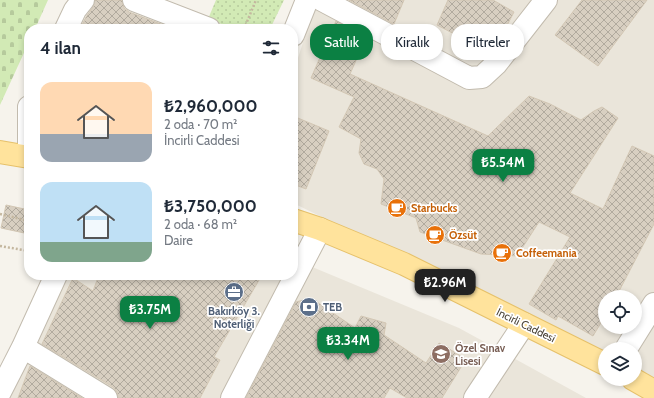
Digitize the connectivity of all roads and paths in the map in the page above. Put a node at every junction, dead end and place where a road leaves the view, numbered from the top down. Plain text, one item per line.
1 (83, 0) edge
2 (134, 0) edge
3 (256, 0) edge
4 (307, 0) edge
5 (322, 0) edge
6 (546, 0) edge
7 (68, 24) edge
8 (195, 24) edge
9 (246, 24) edge
10 (297, 24) edge
11 (0, 152) edge
12 (24, 156) edge
13 (0, 214) edge
14 (24, 220) edge
15 (298, 222) edge
16 (320, 229) junction
17 (0, 246) edge
18 (24, 250) edge
19 (298, 271) edge
20 (54, 280) edge
21 (293, 280) edge
22 (654, 304) edge
23 (524, 324) junction
24 (630, 342) edge
25 (23, 348) junction
26 (598, 361) edge
27 (642, 384) edge
28 (654, 390) edge
29 (0, 392) edge
30 (106, 398) edge
31 (232, 398) edge
32 (475, 398) edge

1 - 7 street
2 - 8 street
3 - 9 path
4 - 10 street
5 - 6 street
11 - 12 main road
13 - 14 path
15 - 16 main road, İncirli Caddesi
16 - 19 street
16 - 23 main road, İncirli Caddesi
17 - 18 path
20 - 25 street
21 - 31 street
22 - 24 street
23 - 26 main road, İncirli Caddesi
23 - 32 street
25 - 29 street
25 - 30 street
27 - 28 main road

